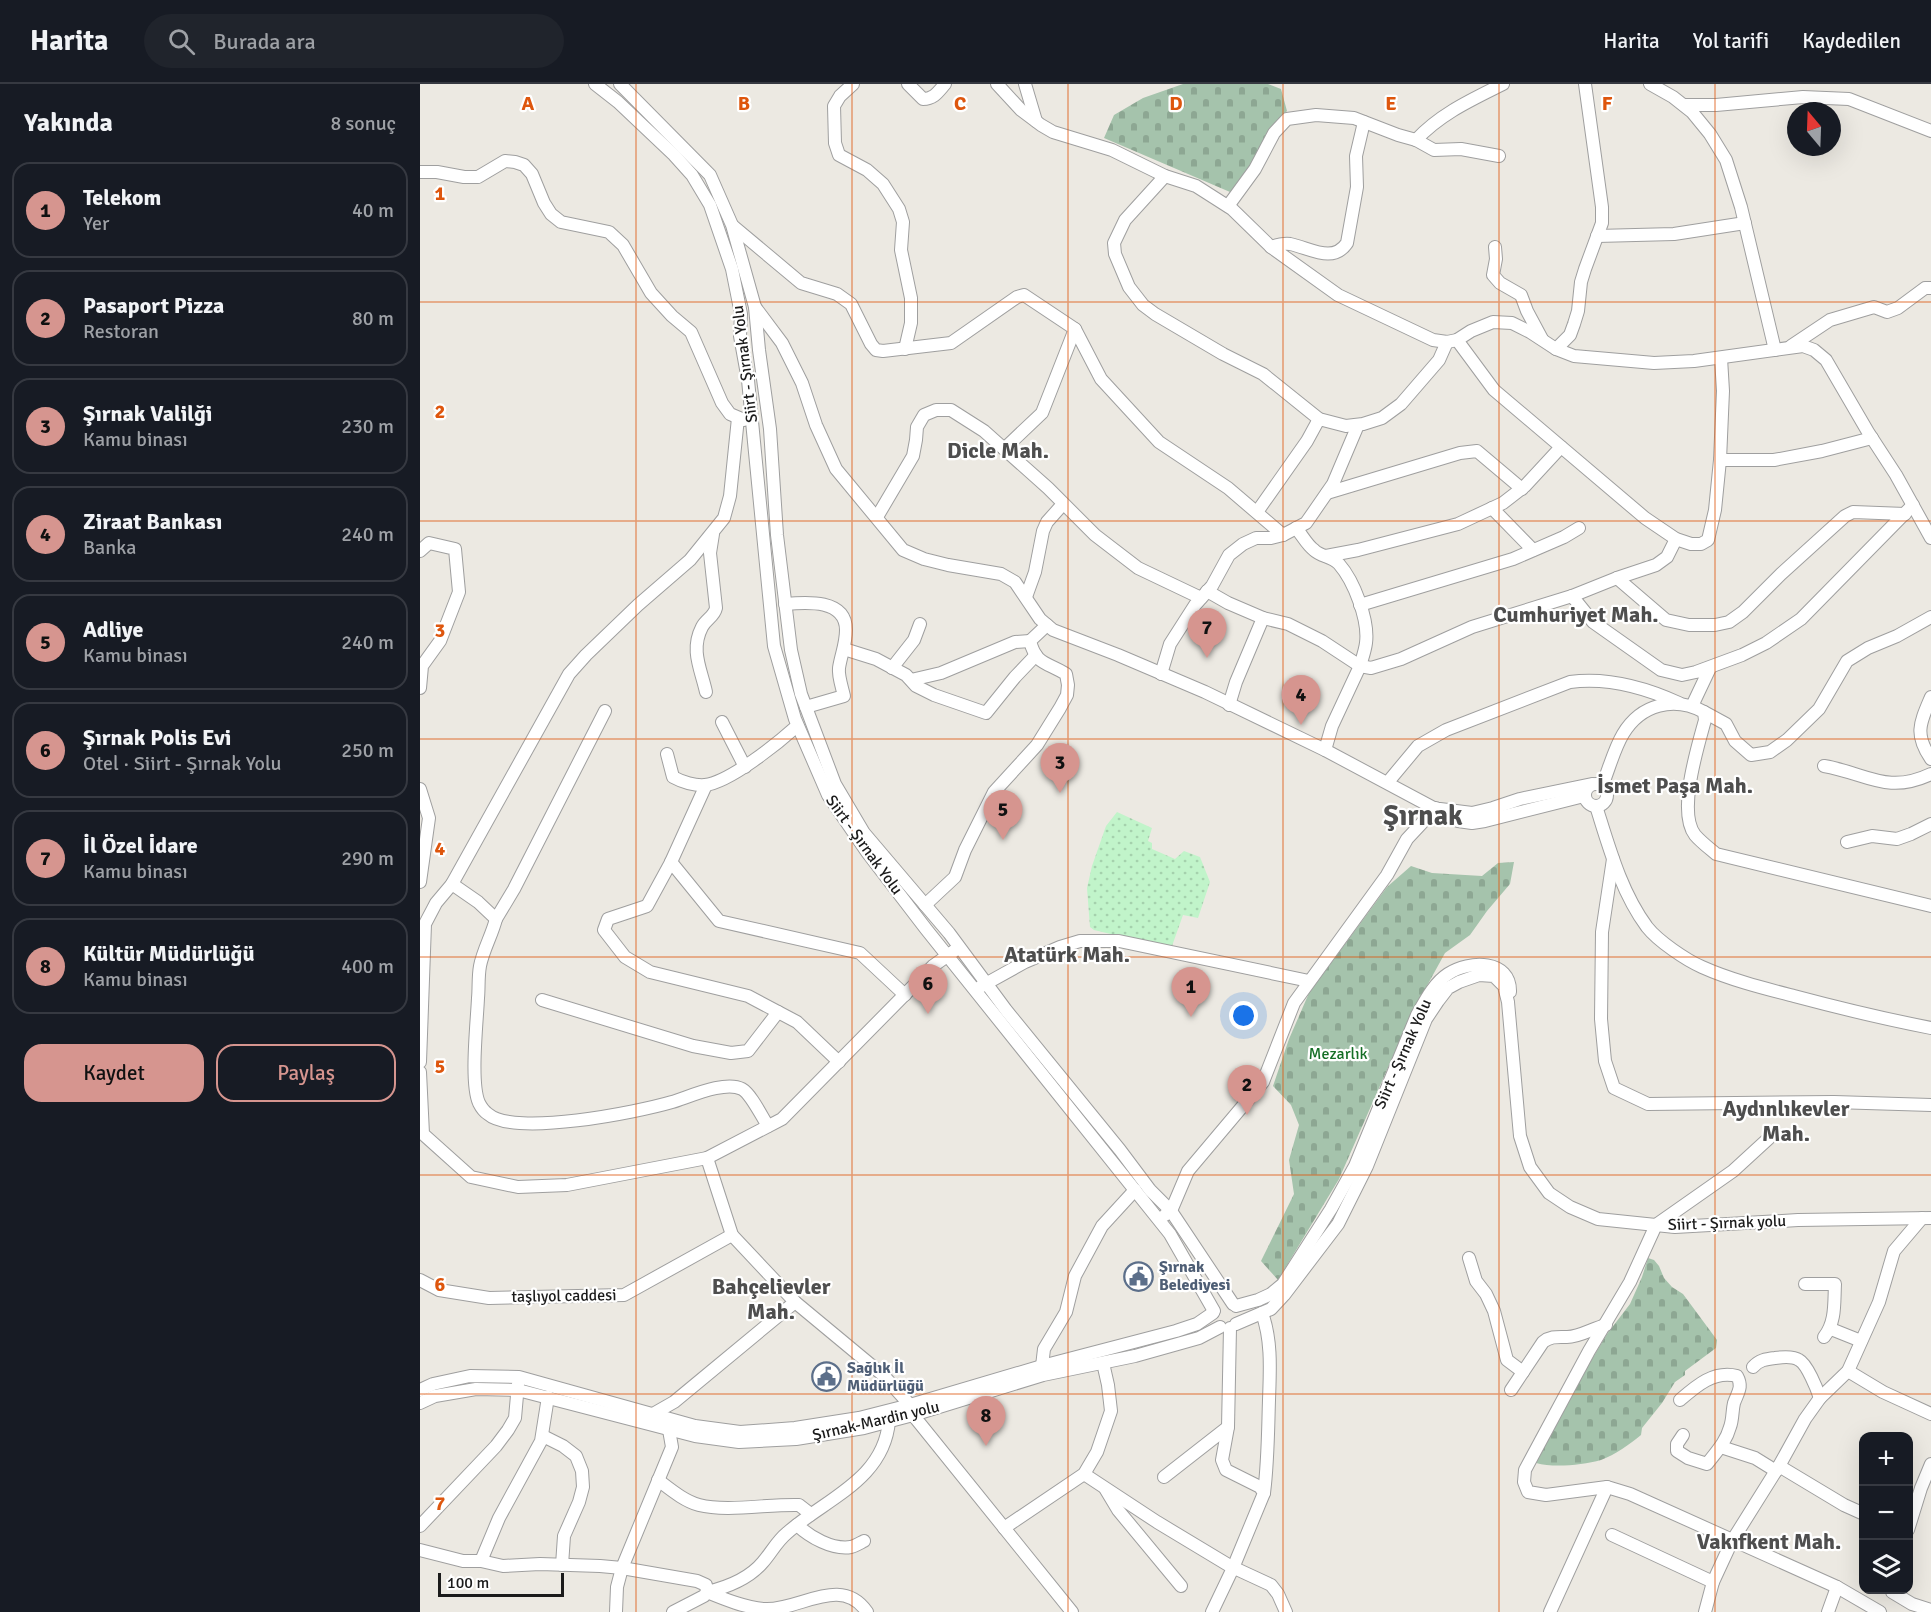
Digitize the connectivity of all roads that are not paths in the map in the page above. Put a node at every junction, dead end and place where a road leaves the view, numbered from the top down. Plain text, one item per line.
1 (595, 84) edge
2 (620, 84) edge
3 (853, 84) edge
4 (908, 84) edge
5 (945, 84) edge
6 (997, 84) edge
7 (1025, 84) edge
8 (1503, 84) edge
9 (1585, 84) edge
10 (1650, 84) edge
11 (1684, 105) junction
12 (1036, 121) junction
13 (1364, 122) junction
14 (1931, 130) edge
15 (1416, 140) junction
16 (1499, 156) dead end
17 (420, 172) edge
18 (1165, 176) junction
19 (1228, 206) junction
20 (1745, 223) junction
21 (732, 225) junction
22 (1597, 236) junction
23 (1271, 246) junction
24 (1495, 247) dead end
25 (1931, 288) edge
26 (755, 307) junction
27 (741, 314) junction
28 (1075, 329) junction
29 (1542, 340) junction
30 (1452, 341) junction
31 (905, 349) junction
32 (1556, 349) junction
33 (1781, 349) junction
34 (1721, 358) junction
35 (738, 418) junction
36 (1319, 419) junction
37 (752, 424) junction
38 (1358, 425) junction
39 (770, 429) junction
40 (1872, 438) junction
41 (1561, 447) junction
42 (1004, 449) junction
43 (1720, 460) junction
44 (1522, 489) junction
45 (1327, 493) junction
46 (1063, 504) junction
47 (1492, 508) junction
48 (1909, 510) junction
49 (1257, 512) junction
50 (877, 517) junction
51 (1296, 528) junction
52 (1579, 528) dead end
53 (713, 533) junction
54 (1283, 535) junction
55 (1931, 538) edge
56 (1676, 539) junction
57 (1533, 550) junction
58 (420, 551) edge
59 (1324, 556) junction
60 (1617, 578) junction
61 (1204, 594) junction
62 (1572, 596) junction
63 (1026, 597) junction
64 (785, 604) junction
65 (1360, 605) junction
66 (1931, 617) edge
67 (1263, 618) junction
68 (920, 624) dead end
69 (1047, 625) junction
70 (1030, 641) junction
71 (844, 649) junction
72 (1036, 655) junction
73 (1360, 666) junction
74 (421, 667) edge
75 (892, 668) junction
76 (1710, 668) junction
77 (1161, 674) junction
78 (911, 681) junction
79 (420, 688) edge
80 (706, 692) dead end
81 (1931, 697) edge
82 (1678, 703) junction
83 (1229, 705) junction
84 (1692, 705) junction
85 (806, 707) junction
86 (605, 711) dead end
87 (1704, 712) junction
88 (722, 722) dead end
89 (797, 726) junction
90 (1325, 750) junction
91 (667, 754) dead end
92 (1931, 759) edge
93 (744, 766) junction
94 (1824, 766) dead end
95 (1931, 774) edge
96 (1388, 782) junction
97 (706, 785) junction
98 (1597, 785) junction
99 (420, 789) edge
100 (1584, 795) junction
101 (1596, 806) junction
102 (1436, 808) junction
103 (1931, 824) edge
104 (1847, 842) dead end
105 (1613, 859) junction
106 (671, 862) junction
107 (420, 882) edge
108 (452, 884) junction
109 (925, 905) junction
110 (1931, 906) edge
111 (496, 919) junction
112 (423, 924) edge
113 (960, 947) junction
114 (948, 955) junction
115 (1309, 981) junction
116 (981, 986) junction
117 (905, 995) junction
118 (542, 1000) dead end
119 (1508, 1002) junction
120 (778, 1012) junction
121 (1931, 1028) edge
122 (420, 1062) edge
123 (839, 1062) junction
124 (420, 1072) edge
125 (1931, 1105) edge
126 (768, 1126) junction
127 (1769, 1138) dead end
128 (707, 1158) junction
129 (1135, 1190) junction
130 (1171, 1211) junction
131 (1927, 1218) edge
132 (1158, 1219) junction
133 (1656, 1225) junction
134 (732, 1235) junction
135 (1469, 1258) dead end
136 (420, 1280) edge
137 (1805, 1284) dead end
138 (795, 1302) junction
139 (1234, 1305) junction
140 (1214, 1312) junction
141 (1262, 1313) junction
142 (1606, 1325) junction
143 (1229, 1326) junction
144 (1861, 1341) junction
145 (1103, 1363) junction
146 (1042, 1366) junction
147 (1754, 1367) dead end
148 (1848, 1371) junction
149 (1523, 1372) junction
150 (518, 1384) junction
151 (1511, 1390) dead end
152 (421, 1397) edge
153 (548, 1397) junction
154 (1820, 1398) junction
155 (1680, 1400) dead end
156 (912, 1410) junction
157 (653, 1414) junction
158 (1931, 1414) edge
159 (889, 1421) junction
160 (1228, 1427) junction
161 (669, 1430) junction
162 (1683, 1435) dead end
163 (543, 1436) junction
164 (1721, 1448) junction
165 (1931, 1464) edge
166 (1777, 1469) junction
167 (1084, 1474) junction
168 (1164, 1477) dead end
169 (658, 1480) junction
170 (1608, 1487) junction
171 (1104, 1488) junction
172 (1264, 1493) junction
173 (1859, 1512) edge
174 (1913, 1514) edge
175 (810, 1515) junction
176 (797, 1525) junction
177 (420, 1526) edge
178 (1005, 1528) junction
179 (1612, 1534) dead end
180 (864, 1541) dead end
181 (1732, 1541) junction
182 (420, 1550) edge
183 (481, 1562) junction
184 (562, 1565) junction
185 (622, 1568) junction
186 (1233, 1568) junction
187 (1713, 1582) junction
188 (1181, 1586) dead end
189 (1837, 1587) junction
190 (707, 1592) junction
191 (1890, 1594) edge
192 (1897, 1594) edge
193 (1931, 1610) edge
194 (616, 1612) edge
195 (673, 1612) edge
196 (867, 1612) edge
197 (1072, 1612) edge
198 (1212, 1612) edge
199 (1286, 1612) edge
200 (1550, 1612) edge
201 (1705, 1612) edge
202 (1828, 1612) edge
203 (1881, 1612) edge

1 - 27 street, Siirt - Şırnak Yolu
2 - 21 street, Siirt - Şırnak Yolu
3 - 31 street
4 - 5 street
6 - 12 street
7 - 12 street
8 - 15 street
9 - 22 street
10 - 11 street
11 - 14 street
11 - 20 street
12 - 18 street
13 - 15 street
13 - 19 street
13 - 23 street
15 - 16 street
17 - 35 street
18 - 19 street
18 - 36 street
19 - 23 street
20 - 22 street
20 - 33 street
21 - 26 street, Siirt - Şırnak Yolu
21 - 31 street
22 - 32 street
23 - 30 street
24 - 29 street
25 - 33 street
26 - 27 street
26 - 39 street, Siirt - Şırnak Yolu
26 - 50 street
27 - 37 street, Siirt - Şırnak Yolu
28 - 31 street
28 - 42 street
28 - 49 street
29 - 30 street
29 - 32 street
30 - 38 street
30 - 41 street
32 - 34 street
33 - 34 street
33 - 40 street
34 - 43 street
35 - 37 street
35 - 53 street
36 - 38 street
36 - 49 street
37 - 39 street
37 - 89 street, Siirt - Şırnak Yolu
38 - 45 street
39 - 64 street, Siirt - Şırnak Yolu
40 - 43 street
40 - 48 street
41 - 44 street
41 - 56 street
42 - 46 street
42 - 50 street
43 - 56 street
44 - 45 street
44 - 47 street
45 - 51 street
46 - 61 street
46 - 63 street
47 - 57 street
47 - 59 street
48 - 55 street
48 - 60 street
48 - 76 street
49 - 54 street
50 - 63 street
51 - 54 street
51 - 59 street
52 - 57 street
53 - 80 street
53 - 108 street
54 - 61 street
56 - 60 street
57 - 65 street
58 - 74 street
59 - 65 street
60 - 62 street
61 - 67 street
61 - 77 street
62 - 73 street
62 - 76 street
63 - 69 street
64 - 71 street
64 - 85 street, Siirt - Şırnak Yolu
65 - 73 street
66 - 87 street
67 - 73 street
67 - 83 street
68 - 75 street
69 - 70 street
69 - 77 street
70 - 72 street
70 - 78 street
71 - 75 street
71 - 85 street
72 - 78 street
72 - 109 street
73 - 90 street
74 - 79 street
75 - 78 street
76 - 84 street
77 - 83 street
81 - 92 street
82 - 84 street
82 - 96 street
82 - 98 street
83 - 90 street
84 - 87 street
85 - 109 street, Siirt - Şırnak Yolu
86 - 111 street
87 - 110 street
88 - 93 street
89 - 93 street
89 - 114 street, Siirt - Şırnak Yolu
90 - 96 street
91 - 97 street
93 - 97 street
94 - 95 street
96 - 102 street
97 - 106 street
98 - 100 street
98 - 101 street
98 - 102 street
99 - 107 street
100 - 101 street
100 - 102 street
101 - 105 street
102 - 115 street
103 - 104 street
105 - 121 street
105 - 125 street
106 - 117 street
106 - 120 street
108 - 111 street
108 - 112 street
109 - 113 street, Siirt - Şırnak Yolu
111 - 126 street
112 - 122 street
113 - 114 street
113 - 116 street, Siirt - Şırnak Yolu
114 - 116 street, Siirt - Şırnak Yolu
114 - 117 street
115 - 116 street
115 - 130 street
116 - 129 street, Siirt - Şırnak Yolu
116 - 130 street, Siirt - Şırnak Yolu
117 - 123 street
118 - 120 street
119 - 133 street, Siirt - Şırnak yolu
119 - 139 street, Siirt - Şırnak Yolu
119 - 141 street, Siirt - Şırnak Yolu
120 - 123 street
123 - 126 street
124 - 128 street
126 - 128 street
127 - 133 street
128 - 134 street
129 - 132 street, Siirt - Şırnak Yolu
129 - 146 street
130 - 132 street
130 - 139 street, Siirt - Şırnak Yolu
131 - 133 street, Siirt - Şırnak yolu
131 - 144 street
132 - 140 street, Siirt - Şırnak Yolu
133 - 142 street
134 - 136 street, taşlıyol caddesi
134 - 138 street
135 - 149 street
137 - 144 street
138 - 156 street
138 - 157 street
139 - 140 street
139 - 143 street
140 - 143 street
140 - 146 street, Şırnak-Mardin yolu
141 - 143 street, Siirt - Şırnak Yolu
141 - 172 street
142 - 149 street
142 - 170 street
143 - 145 street, Şırnak-Mardin yolu
143 - 160 street
144 - 148 street
145 - 156 street, Şırnak-Mardin yolu
145 - 167 street
146 - 156 street, Şırnak-Mardin yolu
147 - 154 street
148 - 154 street
148 - 158 street
149 - 151 street
150 - 152 street, Şırnak-Mardin yolu
150 - 153 street, Şırnak-Mardin yolu
150 - 157 street, Şırnak-Mardin yolu
150 - 177 street
153 - 161 street, Şırnak-Mardin yolu
153 - 163 street
154 - 166 street
155 - 164 street
156 - 157 street, Şırnak-Mardin yolu
156 - 159 street, Şırnak-Mardin yolu
156 - 178 street
159 - 161 street, Şırnak-Mardin yolu
159 - 175 street
160 - 168 street
160 - 172 street
161 - 169 street
162 - 164 street
163 - 183 street
163 - 184 street
164 - 166 street
165 - 174 street
166 - 173 street
166 - 181 street
167 - 171 street
167 - 178 street
169 - 175 street
169 - 185 street
170 - 181 street
170 - 200 street
171 - 186 street
171 - 188 street
172 - 186 street
175 - 176 street
176 - 180 street
176 - 190 street
178 - 197 street
179 - 187 street
181 - 187 street
181 - 189 street
182 - 183 street
183 - 184 street
184 - 185 street
185 - 190 street
185 - 194 street
186 - 198 street
186 - 199 street
187 - 201 street
189 - 202 street
189 - 203 street
190 - 195 street
190 - 196 street
191 - 203 street
192 - 193 street

